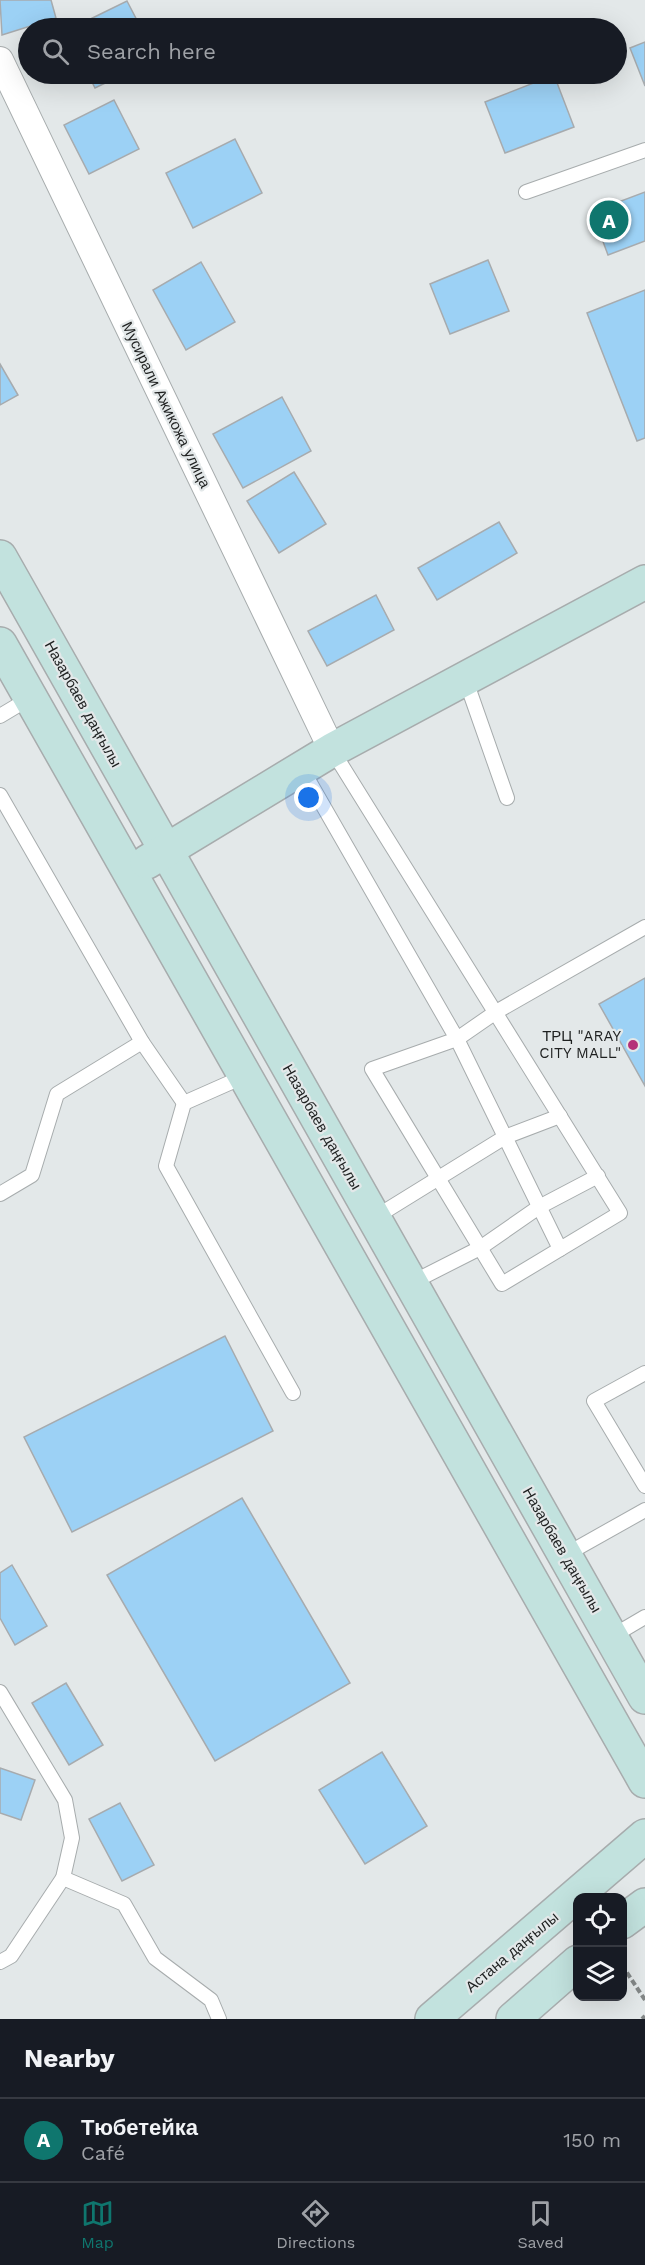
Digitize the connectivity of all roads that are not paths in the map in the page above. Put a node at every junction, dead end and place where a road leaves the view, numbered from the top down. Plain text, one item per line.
1 (0, 60) edge
2 (645, 150) edge
3 (526, 192) dead end
4 (0, 557) edge
5 (645, 582) edge
6 (0, 645) edge
7 (465, 681) junction
8 (30, 698) junction
9 (0, 716) edge
10 (332, 750) junction
11 (302, 769) junction
12 (0, 795) edge
13 (507, 798) dead end
14 (166, 851) junction
15 (130, 872) junction
16 (645, 927) edge
17 (496, 1012) junction
18 (458, 1039) junction
19 (142, 1042) junction
20 (245, 1076) junction
21 (183, 1103) junction
22 (560, 1116) junction
23 (505, 1137) junction
24 (598, 1176) junction
25 (439, 1180) junction
26 (0, 1194) edge
27 (539, 1207) junction
28 (374, 1218) junction
29 (480, 1248) junction
30 (560, 1249) junction
31 (411, 1283) junction
32 (645, 1373) edge
33 (293, 1393) dead end
34 (645, 1486) edge
35 (645, 1510) edge
36 (565, 1555) junction
37 (645, 1617) edge
38 (611, 1637) junction
39 (0, 1692) edge
40 (645, 1697) edge
41 (645, 1781) edge
42 (645, 1836) edge
43 (63, 1878) junction
44 (645, 1905) edge
45 (627, 1918) edge
46 (0, 1962) edge
47 (573, 1966) edge
48 (219, 2019) edge
49 (432, 2019) edge
50 (513, 2019) edge

1 - 10 street, Мусирали Ажикожа улица
2 - 3 lane
4 - 14 main road, Назарбаев даңғылы
5 - 7 main road
6 - 8 main road
7 - 10 main road
7 - 13 lane
8 - 9 lane
8 - 15 main road
10 - 11 main road
10 - 17 lane
11 - 14 main road
11 - 18 lane
12 - 19 lane
14 - 15 main road
14 - 28 main road, Назарбаев даңғылы
15 - 20 main road
16 - 17 lane
17 - 18 lane
17 - 22 lane
18 - 23 lane
18 - 25 lane
19 - 21 lane
19 - 26 lane
20 - 21 lane
20 - 41 main road
21 - 33 lane
22 - 23 lane
22 - 24 lane
23 - 25 lane
23 - 27 lane
24 - 27 lane
24 - 30 lane
25 - 28 lane
25 - 29 lane
27 - 29 lane
27 - 30 lane
28 - 31 main road, Назарбаев даңғылы
29 - 30 lane
29 - 31 lane
31 - 36 main road, Назарбаев даңғылы
32 - 34 lane
35 - 36 lane
36 - 38 main road, Назарбаев даңғылы
37 - 38 lane
38 - 40 main road, Назарбаев даңғылы
39 - 43 lane
42 - 49 main road, Астана даңғылы
43 - 46 lane
43 - 48 lane
44 - 45 main road
47 - 50 main road

